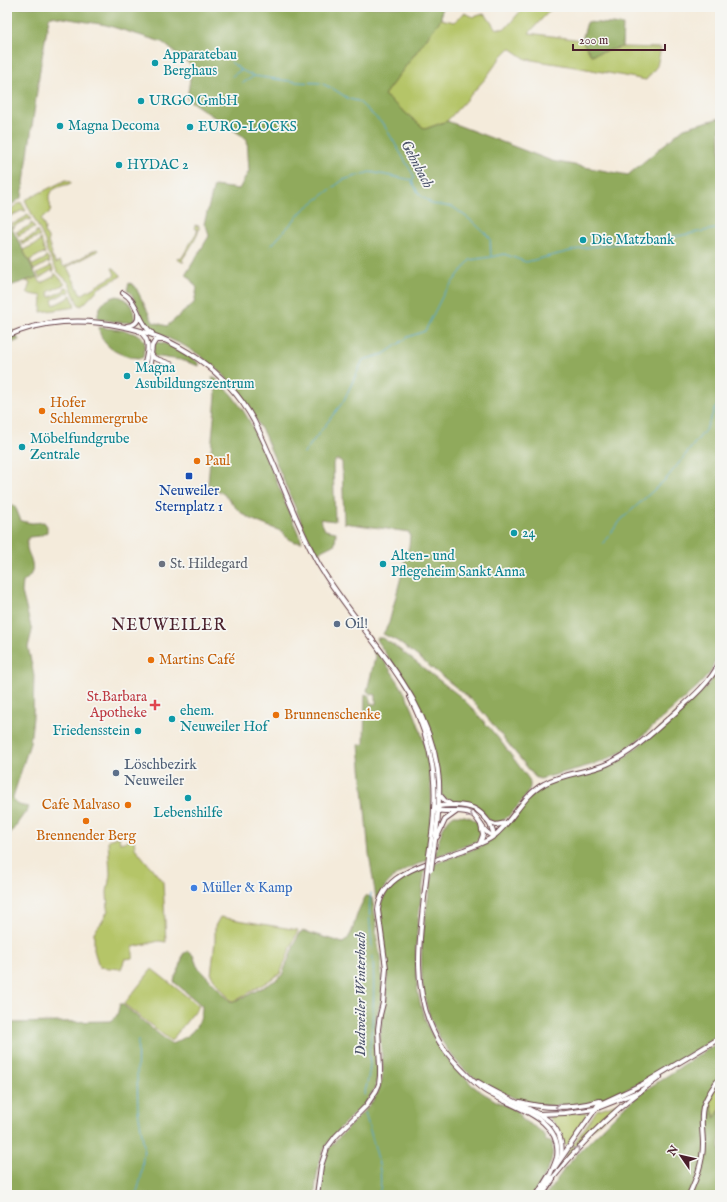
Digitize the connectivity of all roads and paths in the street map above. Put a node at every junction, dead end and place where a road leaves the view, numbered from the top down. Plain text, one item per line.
1 (123, 293) dead end
2 (137, 311) junction
3 (123, 326) junction
4 (136, 329) junction
5 (156, 335) junction
6 (7, 336) edge
7 (168, 341) junction
8 (151, 354) junction
9 (173, 365) dead end
10 (720, 662) edge
11 (402, 680) junction
12 (439, 793) junction
13 (452, 805) junction
14 (437, 808) junction
15 (458, 811) junction
16 (488, 822) junction
17 (480, 823) junction
18 (506, 823) junction
19 (494, 836) junction
20 (479, 844) junction
21 (434, 847) junction
22 (431, 854) junction
23 (720, 1038) edge
24 (705, 1047) junction
25 (469, 1076) junction
26 (720, 1077) edge
27 (642, 1089) junction
28 (610, 1098) junction
29 (512, 1100) junction
30 (595, 1109) junction
31 (527, 1112) junction
32 (540, 1114) junction
33 (561, 1159) junction
34 (551, 1178) junction
35 (317, 1195) edge
36 (538, 1195) edge
37 (542, 1195) edge
38 (689, 1195) edge

1 - 2 main road
2 - 3 main road
2 - 5 main road
3 - 4 main road
3 - 6 main road
4 - 5 main road
4 - 8 main road
5 - 7 main road
7 - 8 main road
7 - 11 main road
8 - 9 main road
10 - 18 main road
11 - 12 main road
11 - 14 main road
12 - 13 main road
12 - 14 main road
13 - 14 main road
13 - 16 main road
14 - 15 main road
14 - 21 main road
14 - 22 main road
15 -> 17 main road
15 - 21 main road
16 - 18 main road
16 - 19 main road
17 - 19 main road
17 - 20 main road
18 - 19 main road
19 - 20 main road
20 - 35 main road
21 - 22 main road
22 - 25 main road, bridge
23 - 24 main road
24 - 27 main road
24 - 28 main road
25 - 29 main road
25 - 31 main road
26 - 38 main road
27 - 30 main road
34 -> 27 main road
28 -> 29 main road
28 - 30 main road
29 - 32 main road
30 - 32 main road
30 - 33 main road
31 - 32 main road
31 - 34 main road
32 - 33 main road
33 - 34 main road
34 - 36 highway
34 - 37 highway

